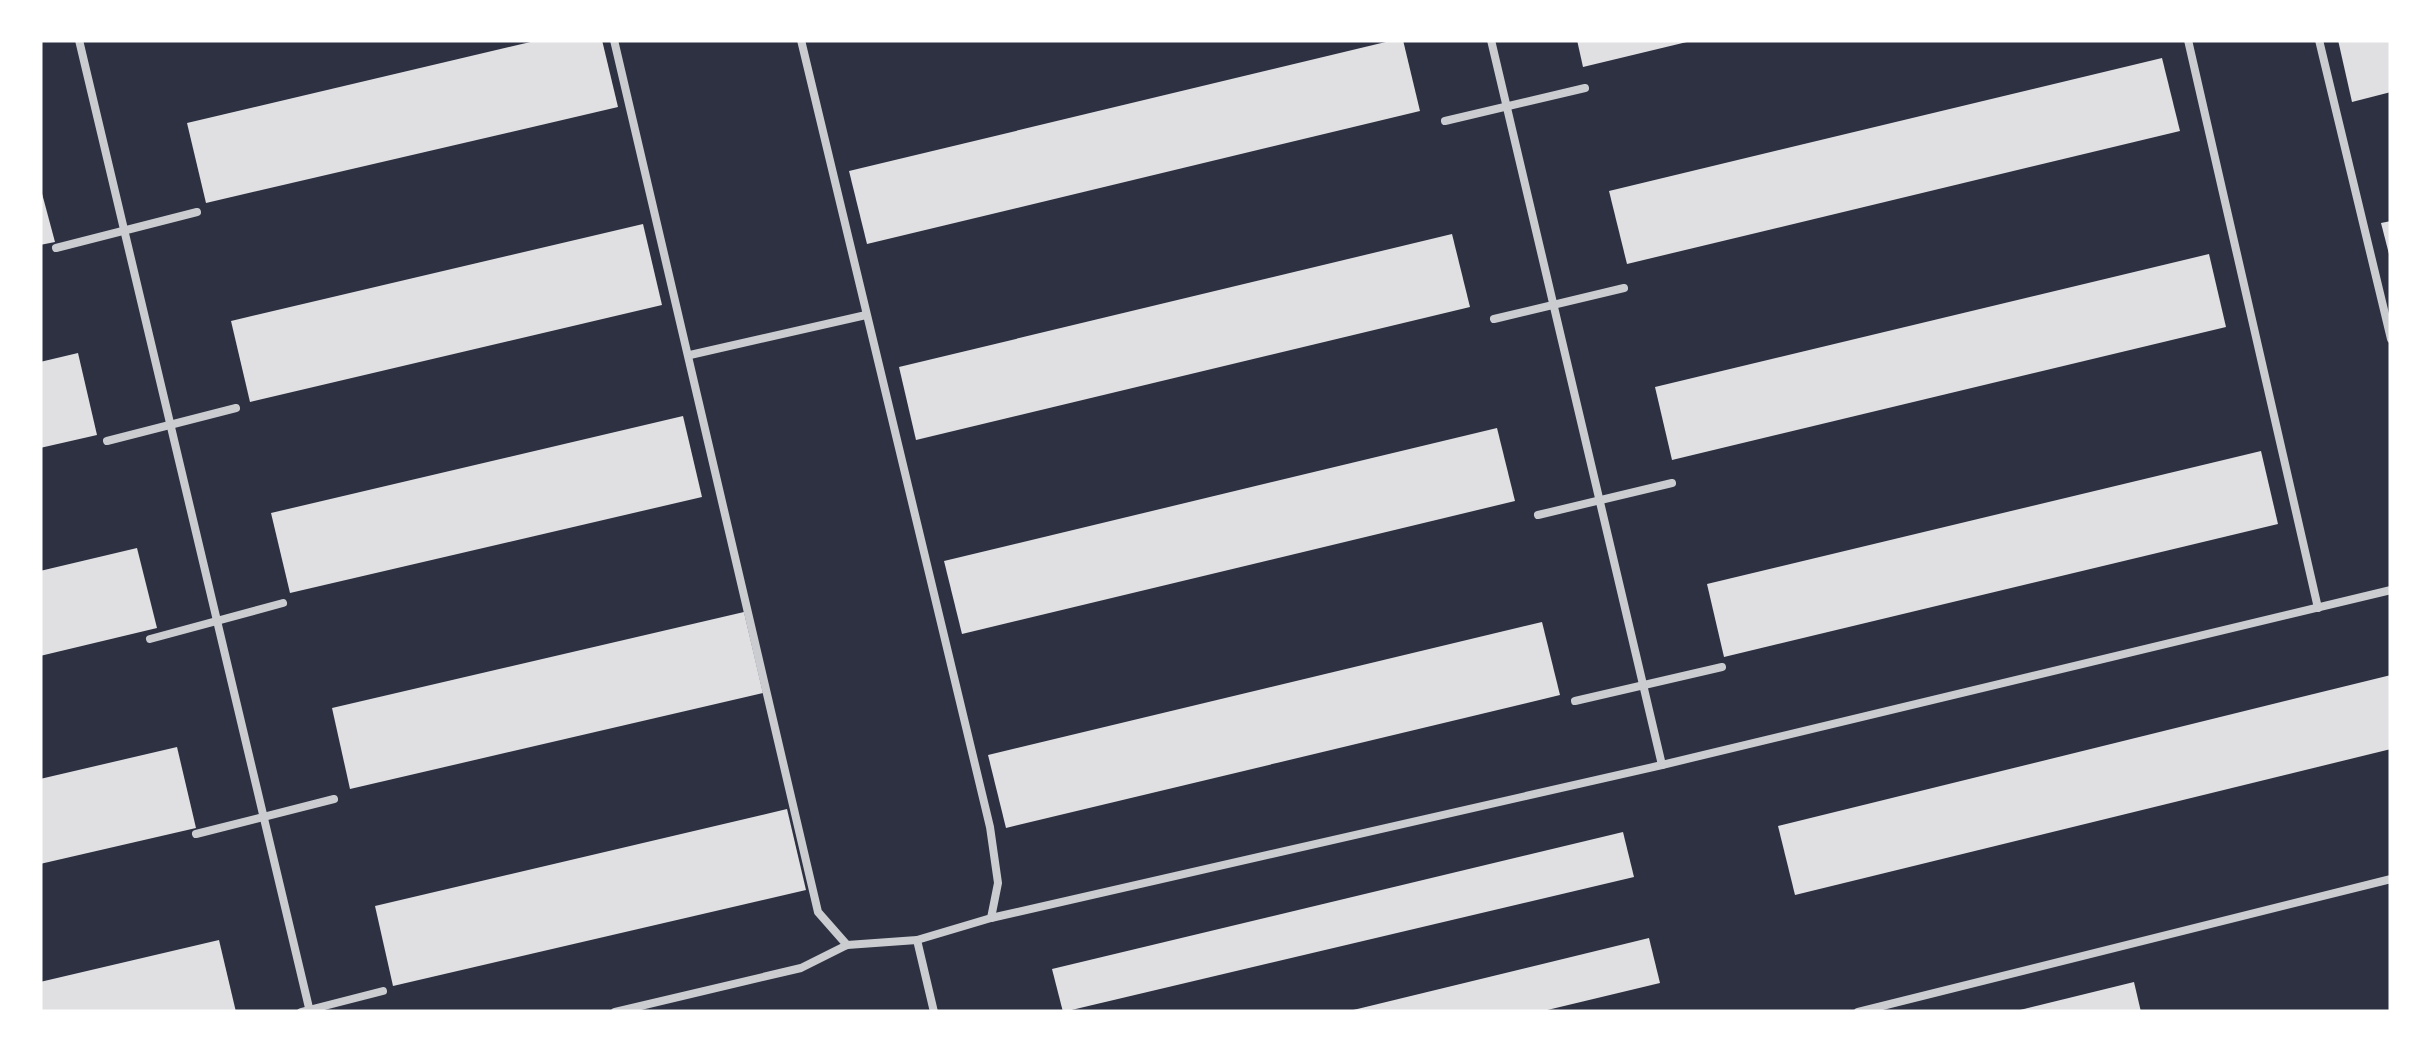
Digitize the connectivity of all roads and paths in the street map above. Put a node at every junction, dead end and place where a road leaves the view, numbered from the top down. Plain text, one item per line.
1 (79, 40) edge
2 (614, 40) edge
3 (801, 40) edge
4 (1491, 40) edge
5 (2188, 40) edge
6 (2319, 40) edge
7 (1586, 88) dead end
8 (1507, 107) junction
9 (1446, 121) dead end
10 (197, 212) dead end
11 (124, 230) junction
12 (56, 248) dead end
13 (1624, 288) dead end
14 (1554, 304) junction
15 (866, 315) junction
16 (1494, 319) dead end
17 (2391, 339) edge
18 (690, 355) junction
19 (236, 408) dead end
20 (171, 424) junction
21 (106, 440) dead end
22 (1672, 483) dead end
23 (1600, 500) junction
24 (1538, 515) dead end
25 (2391, 590) edge
26 (283, 604) dead end
27 (2318, 608) junction
28 (218, 621) junction
29 (150, 639) dead end
30 (1722, 667) dead end
31 (1644, 684) junction
32 (1574, 701) dead end
33 (1662, 764) junction
34 (334, 799) dead end
35 (264, 816) junction
36 (196, 834) dead end
37 (2391, 879) edge
38 (991, 918) junction
39 (916, 940) junction
40 (847, 945) junction
41 (382, 991) dead end
42 (307, 1011) edge
43 (614, 1012) edge
44 (934, 1012) edge
45 (1858, 1012) edge

1 - 11 lane
2 - 18 lane
3 - 15 lane
4 - 8 lane
5 - 27 lane
6 - 17 lane
7 - 8 lane
8 - 9 lane
8 - 14 lane
10 - 11 lane
11 - 12 lane
11 - 20 lane
13 - 14 lane
14 - 16 lane
14 - 23 lane
15 - 18 lane
15 - 38 lane
18 - 40 lane
19 - 20 lane
20 - 21 lane
20 - 28 lane
22 - 23 lane
23 - 24 lane
23 - 31 lane
25 - 27 lane
26 - 28 lane
27 - 33 lane
28 - 29 lane
28 - 35 lane
30 - 31 lane
31 - 32 lane
31 - 33 lane
33 - 38 lane
34 - 35 lane
35 - 36 lane
35 - 42 lane
37 - 45 lane
38 - 39 lane
39 - 40 lane
39 - 44 lane
40 - 43 lane
41 - 42 lane

